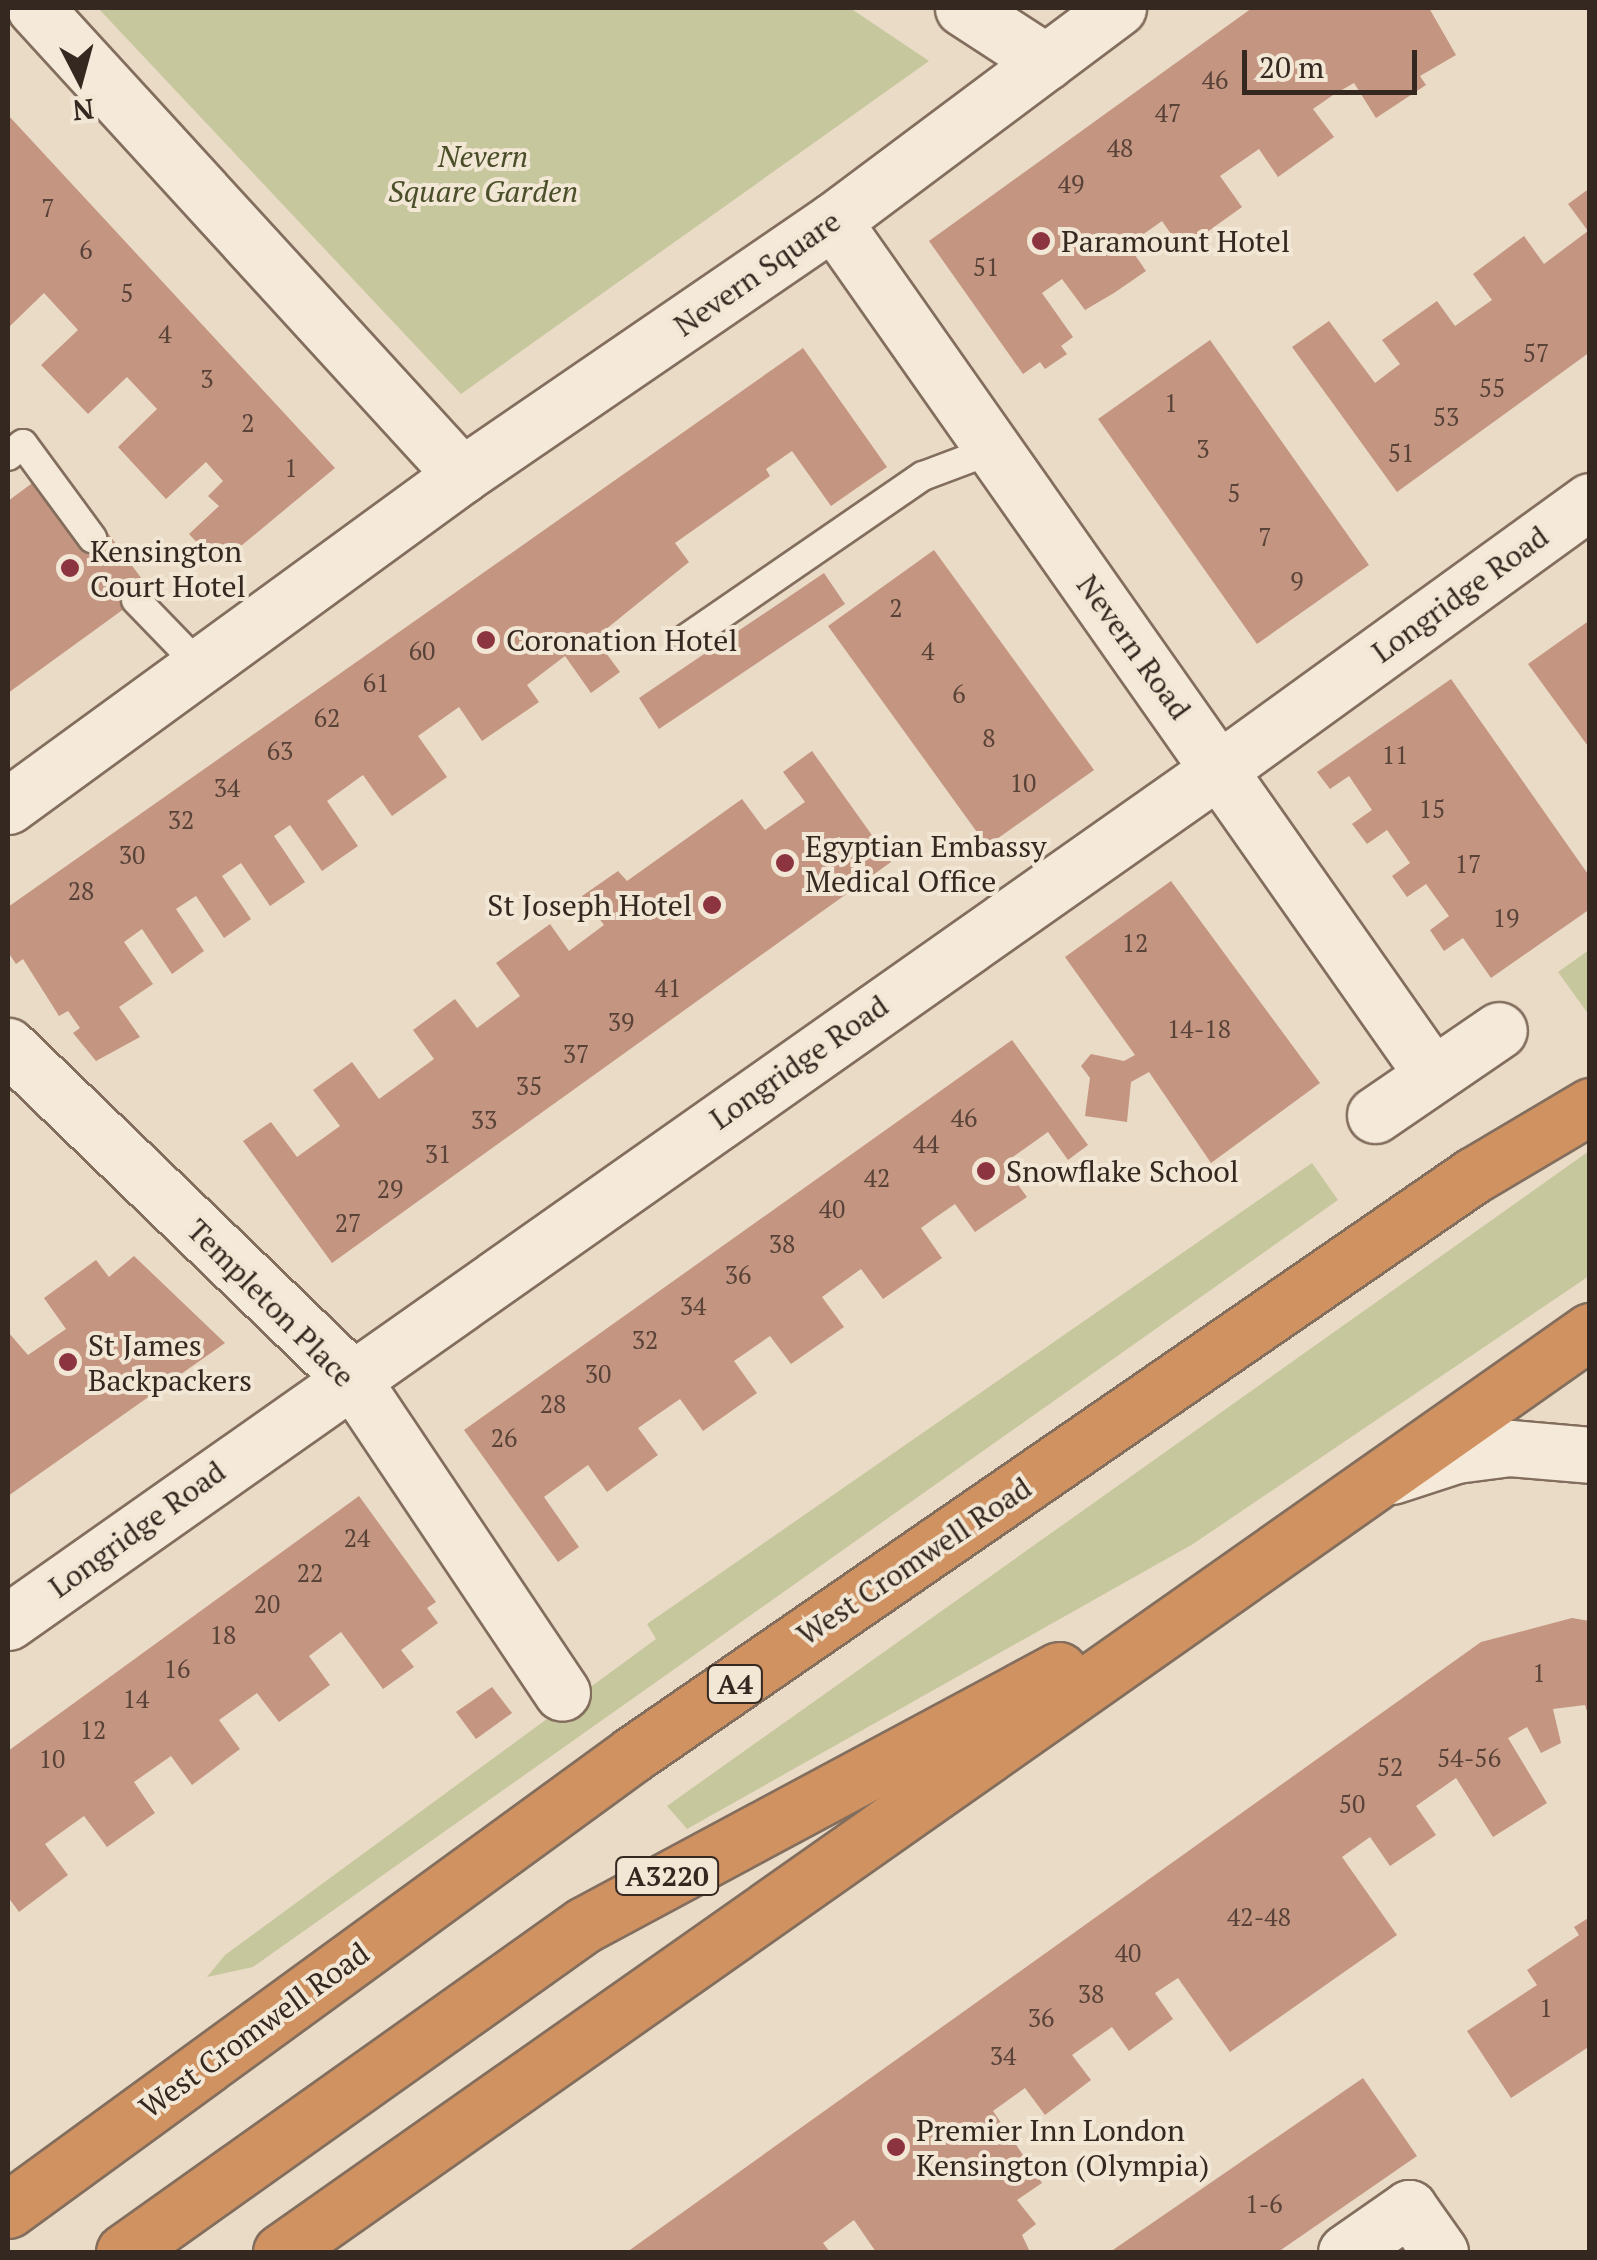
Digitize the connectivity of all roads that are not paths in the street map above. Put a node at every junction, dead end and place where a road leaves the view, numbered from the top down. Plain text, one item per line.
1 (35, 8) edge
2 (963, 8) edge
3 (1118, 8) edge
4 (1046, 62) junction
5 (833, 221) junction
6 (992, 450) junction
7 (8, 456) edge
8 (462, 475) junction
9 (1590, 500) edge
10 (92, 538) dead end
11 (136, 600) dead end
12 (687, 638) dead end
13 (199, 665) junction
14 (1221, 768) junction
15 (8, 806) edge
16 (1499, 1030) dead end
17 (8, 1046) edge
18 (1432, 1074) junction
19 (1590, 1106) edge
20 (1376, 1115) dead end
21 (1590, 1330) edge
22 (350, 1376) junction
23 (1590, 1456) edge
24 (1380, 1480) junction
25 (1252, 1569) junction
26 (8, 1622) edge
27 (562, 1693) dead end
28 (8, 2210) edge
29 (124, 2252) edge
30 (282, 2252) edge
31 (1346, 2252) edge
32 (1440, 2252) edge

1 - 8 street
2 - 4 street
3 - 4 street, Nevern Square
4 - 5 street, Nevern Square
5 - 6 street, Nevern Road
5 - 8 street, Nevern Square
6 - 12 lane
6 - 14 street, Nevern Road
7 - 10 lane
8 - 13 street, Nevern Square
9 - 14 street, Longridge Road
11 - 13 lane
13 - 15 street, Nevern Square
14 - 18 street, Nevern Road
14 - 22 street, Longridge Road
16 - 18 street
17 - 22 street, Templeton Place
18 - 20 street
19 - 28 highway, West Cromwell Road / A4
21 - 24 highway
22 - 26 street, Longridge Road
22 - 27 street, Templeton Place
23 - 24 street
24 - 25 highway
25 - 29 highway, A3220
25 - 30 highway
31 - 32 street

